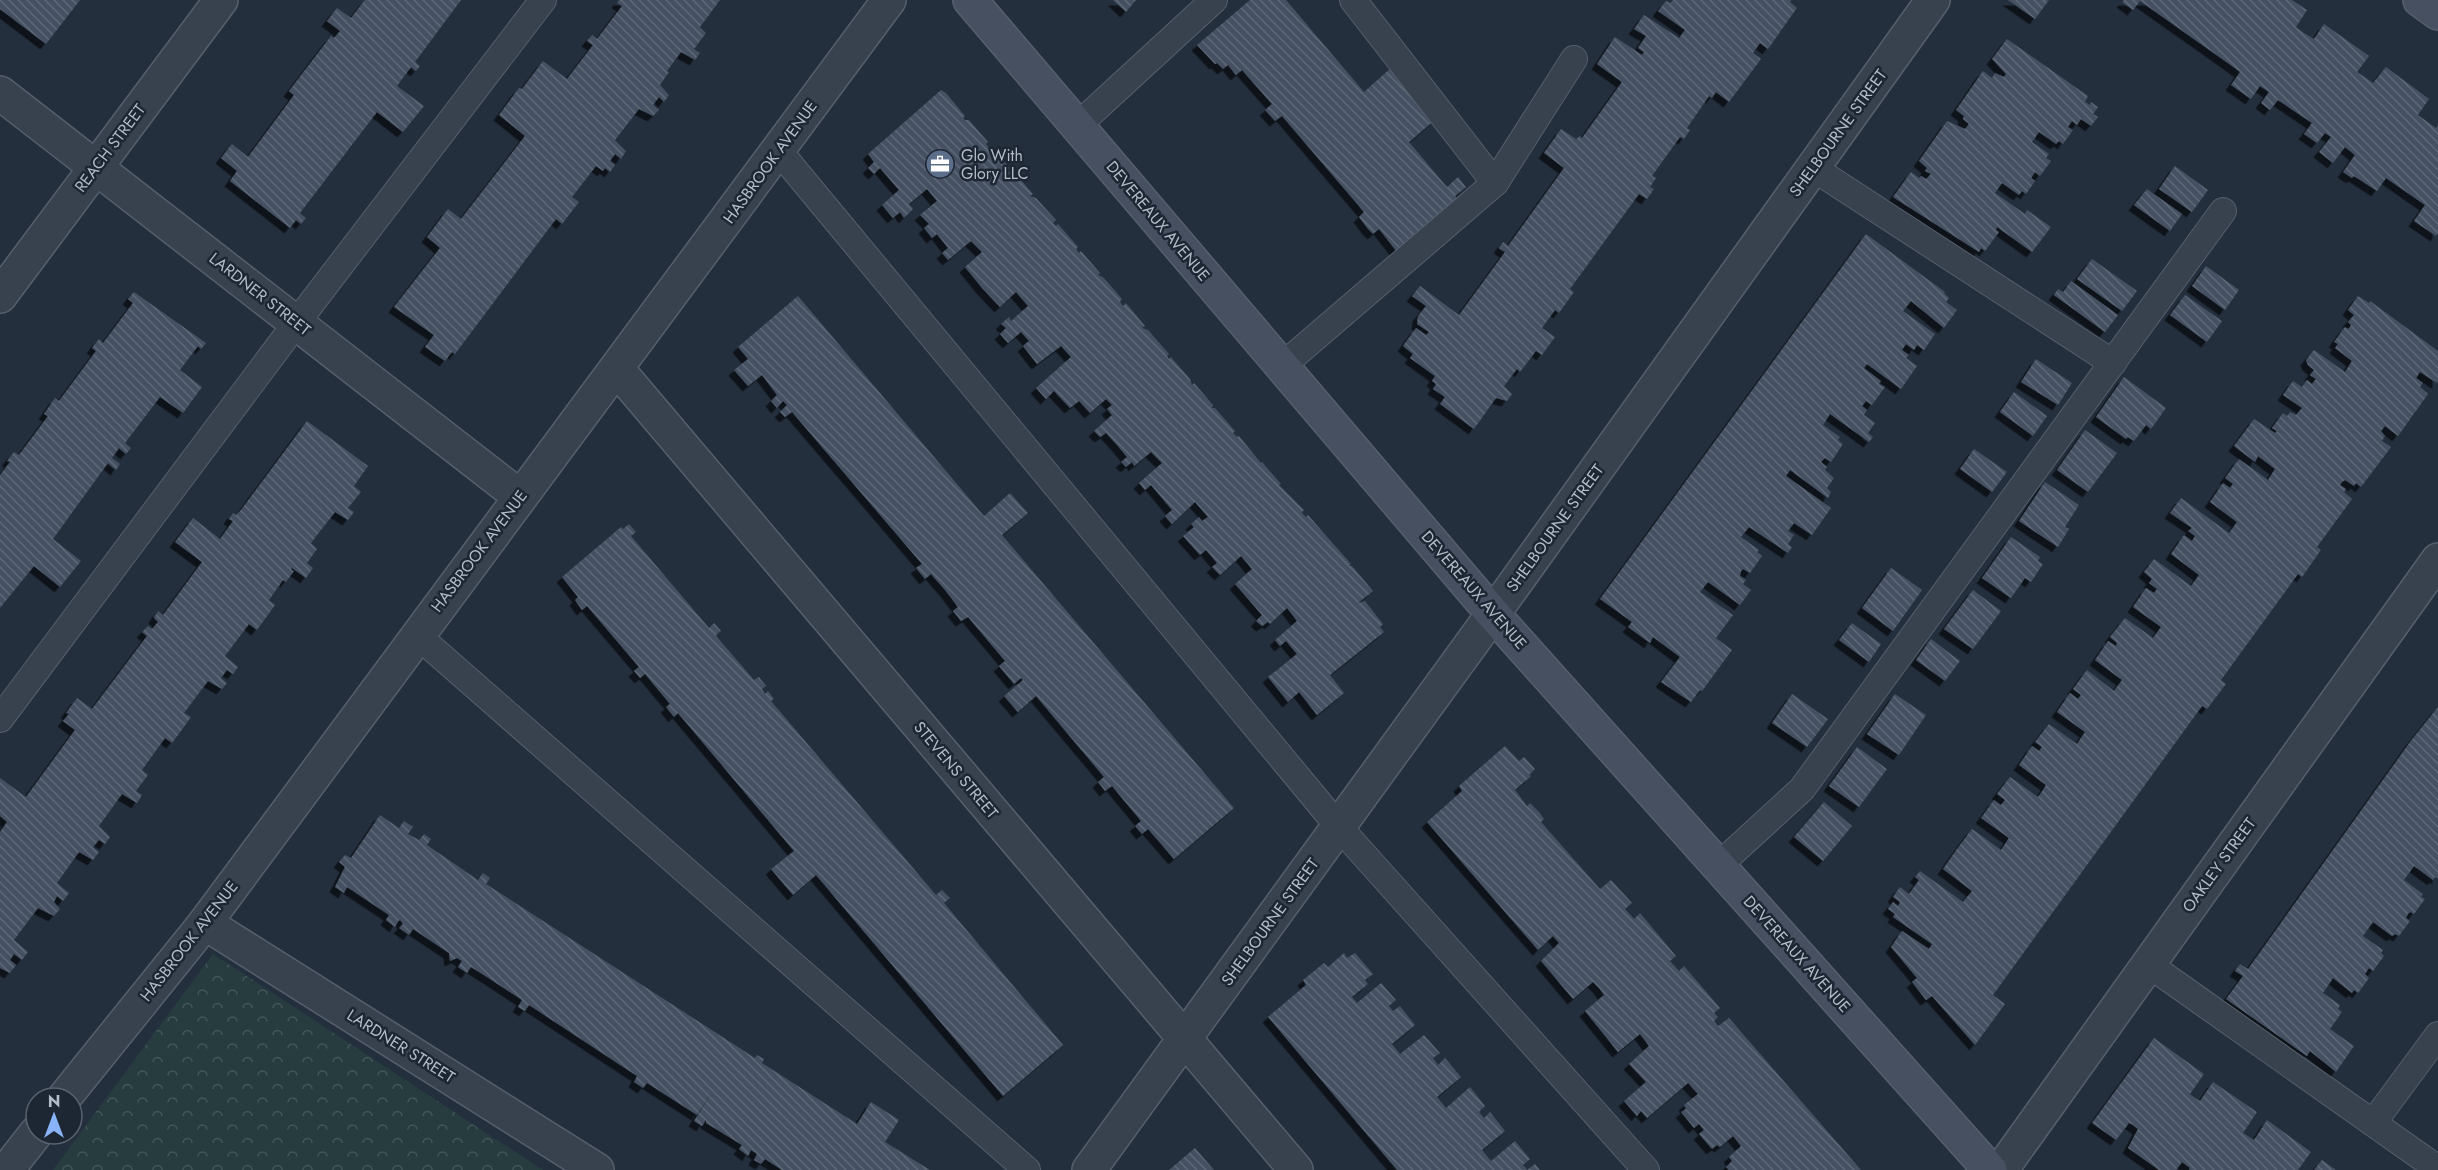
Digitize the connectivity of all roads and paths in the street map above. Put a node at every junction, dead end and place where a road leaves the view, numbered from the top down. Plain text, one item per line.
1 (221, 0) edge
2 (543, 0) edge
3 (889, 0) edge
4 (970, 0) edge
5 (1214, 0) edge
6 (1353, 0) edge
7 (1933, 0) edge
8 (2420, 0) edge
9 (2438, 13) edge
10 (1574, 60) dead end
11 (0, 93) edge
12 (1077, 126) junction
13 (778, 150) junction
14 (97, 166) junction
15 (1813, 168) junction
16 (1495, 183) junction
17 (2223, 211) dead end
18 (0, 296) edge
19 (297, 322) junction
20 (2113, 363) junction
21 (1282, 366) junction
22 (617, 369) junction
23 (519, 496) junction
24 (2438, 560) edge
25 (1493, 614) junction
26 (417, 635) junction
27 (0, 718) edge
28 (1339, 827) junction
29 (1719, 866) junction
30 (205, 923) junction
31 (2148, 964) junction
32 (2438, 1035) edge
33 (1184, 1040) junction
34 (74, 1086) edge
35 (2373, 1124) junction
36 (26, 1146) edge
37 (2438, 1169) edge
38 (7, 1170) edge
39 (597, 1170) edge
40 (1027, 1170) edge
41 (1089, 1170) edge
42 (1296, 1170) edge
43 (1646, 1170) edge
44 (1990, 1170) edge
45 (2001, 1170) edge

1 - 14 street, REACH STREET
2 - 19 lane
3 - 13 street, HASBROOK AVENUE
4 - 12 street, DEVEREAUX AVENUE
5 - 12 lane
6 - 16 lane
7 - 15 street, SHELBOURNE STREET
8 - 9 street
10 - 16 lane
11 - 14 street, LARDNER STREET
12 - 21 street, DEVEREAUX AVENUE
13 - 22 street, HASBROOK AVENUE
13 - 28 lane
14 - 18 street, REACH STREET
14 - 19 street, LARDNER STREET
15 - 20 lane
15 - 25 street, SHELBOURNE STREET
16 - 21 lane
17 - 20 lane
19 - 23 street, LARDNER STREET
19 - 27 lane
20 - 29 lane
21 - 25 street, DEVEREAUX AVENUE
22 - 23 street, HASBROOK AVENUE
22 - 33 street, STEVENS STREET
23 - 26 street, HASBROOK AVENUE
24 - 31 street, OAKLEY STREET
25 - 28 street, SHELBOURNE STREET
25 - 29 street, DEVEREAUX AVENUE
26 - 30 street, HASBROOK AVENUE
26 - 40 lane
28 - 33 street, SHELBOURNE STREET
28 - 43 lane
29 - 44 street, DEVEREAUX AVENUE
30 - 34 street, HASBROOK AVENUE
30 - 39 street, LARDNER STREET
31 - 35 lane
31 - 45 street, OAKLEY STREET
32 - 35 lane
33 - 41 street, SHELBOURNE STREET
33 - 42 street, STEVENS STREET
35 - 37 lane
36 - 38 street

